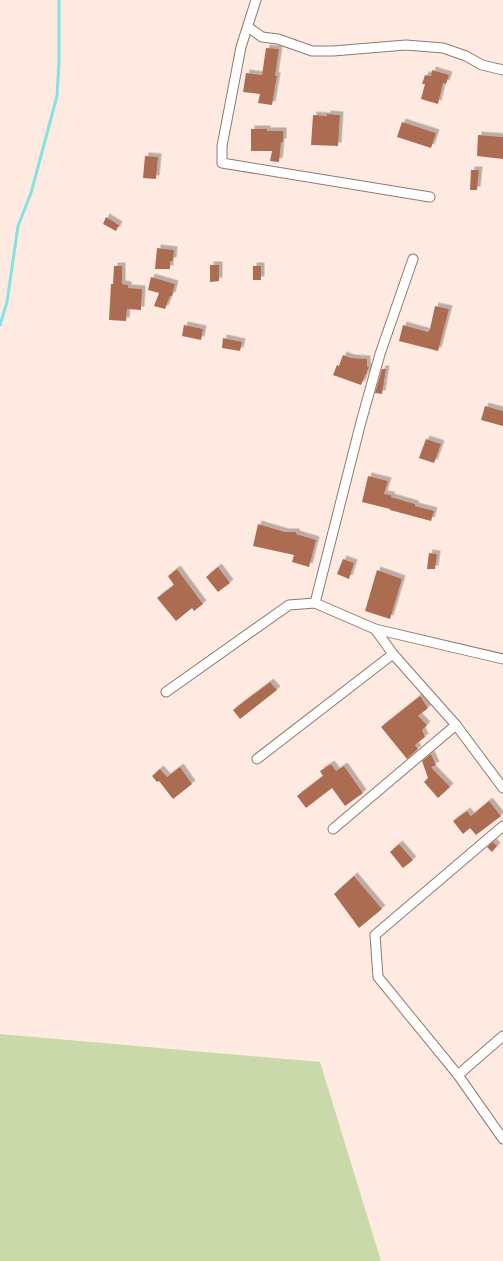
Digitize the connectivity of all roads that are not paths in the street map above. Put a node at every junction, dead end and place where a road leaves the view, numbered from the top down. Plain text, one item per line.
1 (256, 0) edge
2 (248, 28) junction
3 (503, 70) edge
4 (430, 197) dead end
5 (413, 259) dead end
6 (315, 603) junction
7 (375, 629) junction
8 (393, 654) junction
9 (503, 659) edge
10 (166, 692) dead end
11 (456, 725) junction
12 (257, 759) dead end
13 (503, 788) edge
14 (503, 826) edge
15 (333, 830) dead end
16 (503, 1036) edge
17 (458, 1075) junction
18 (503, 1139) edge

1 - 2 street
2 - 3 street
2 - 4 street
5 - 6 street
6 - 7 street
6 - 10 street
7 - 8 street
7 - 9 street
8 - 11 street
8 - 12 street
11 - 13 street
11 - 15 street
14 - 17 street
16 - 17 street
17 - 18 street

